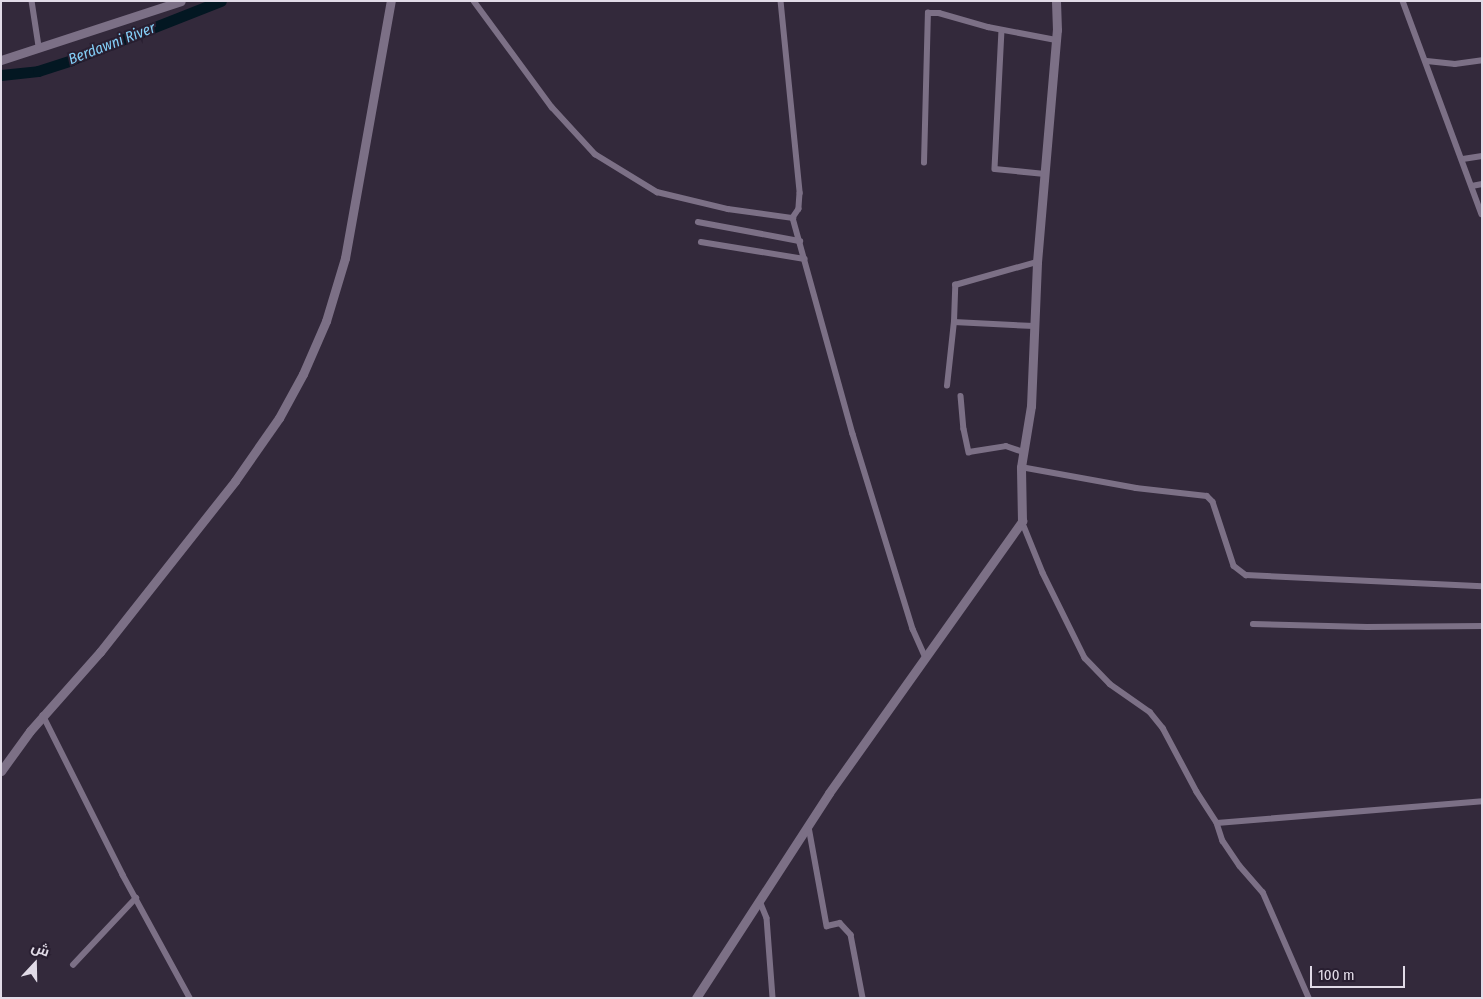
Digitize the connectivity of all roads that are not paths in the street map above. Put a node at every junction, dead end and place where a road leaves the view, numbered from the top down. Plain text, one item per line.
1 (32, 1) edge
2 (181, 1) edge
3 (390, 1) edge
4 (474, 1) edge
5 (781, 1) edge
6 (1056, 1) edge
7 (1403, 1) edge
8 (1002, 30) junction
9 (1056, 40) junction
10 (40, 46) junction
11 (1, 60) edge
12 (1482, 60) edge
13 (1427, 62) junction
14 (1482, 156) edge
15 (1463, 159) junction
16 (924, 163) dead end
17 (1045, 174) junction
18 (1482, 184) edge
19 (1472, 186) junction
20 (1482, 214) edge
21 (793, 218) junction
22 (698, 222) dead end
23 (800, 241) junction
24 (701, 242) dead end
25 (805, 259) junction
26 (1037, 262) junction
27 (954, 322) junction
28 (1034, 326) junction
29 (947, 386) dead end
30 (961, 396) dead end
31 (1024, 452) junction
32 (1021, 467) junction
33 (1022, 520) junction
34 (1482, 586) edge
35 (1253, 624) dead end
36 (1482, 626) edge
37 (926, 658) junction
38 (44, 715) junction
39 (1, 771) edge
40 (1482, 802) edge
41 (1217, 823) junction
42 (809, 827) junction
43 (136, 898) junction
44 (760, 901) junction
45 (73, 965) dead end
46 (190, 998) edge
47 (696, 998) edge
48 (773, 998) edge
49 (863, 998) edge
50 (1309, 998) edge

1 - 10 street
2 - 10 street
3 - 38 street
4 - 21 street
5 - 21 street
6 - 9 street
7 - 13 street
8 - 9 street
8 - 16 street
8 - 17 street
9 - 17 street
10 - 11 street
12 - 13 street
13 - 15 street
14 - 15 street
15 - 19 street
17 - 26 street
18 - 19 street
19 - 20 street
21 - 23 street
22 - 23 street
23 - 25 street
24 - 25 street
25 - 37 street
26 - 27 street
26 - 28 street
27 - 28 street
27 - 29 street
28 - 31 street
30 - 31 street
31 - 32 street
32 - 33 street
32 - 34 street
33 - 37 street
33 - 41 street
35 - 36 street
37 - 42 street
38 - 39 street
38 - 43 street
40 - 41 street
41 - 50 street
42 - 44 street
42 - 49 street
43 - 45 street
43 - 46 street
44 - 47 street
44 - 48 street

